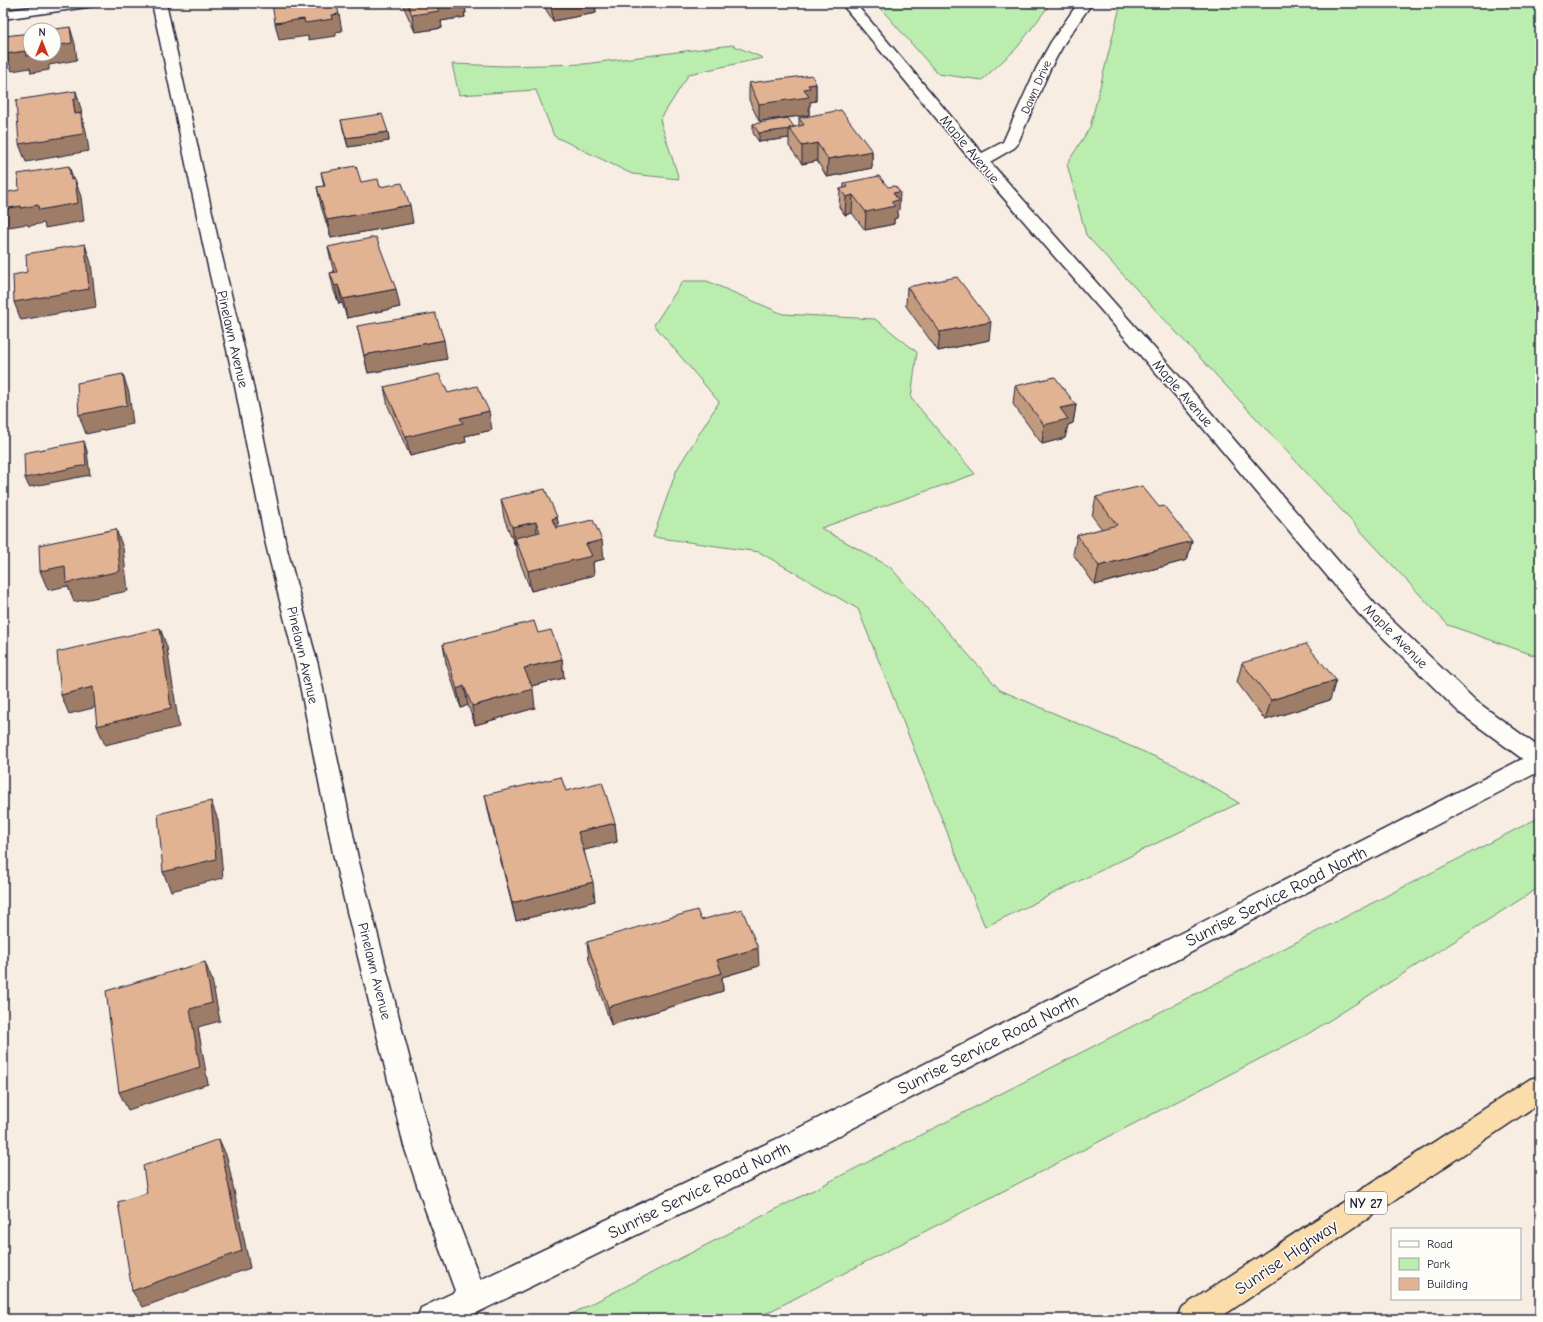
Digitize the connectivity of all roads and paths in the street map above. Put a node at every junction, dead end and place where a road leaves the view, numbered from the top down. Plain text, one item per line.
1 (87, 3) edge
2 (159, 3) edge
3 (848, 3) edge
4 (1085, 3) edge
5 (3, 15) edge
6 (980, 161) junction
7 (1540, 760) edge
8 (1540, 1088) edge
9 (473, 1299) junction
10 (432, 1319) edge
11 (1192, 1319) edge

1 - 5 street
2 - 9 street, Pinelawn Avenue
3 - 6 street, Maple Avenue
4 - 6 street, Dawn Drive
6 - 7 street, Maple Avenue
7 - 9 street, Sunrise Service Road North
8 - 11 highway, Sunrise Highway / NY 27
9 - 10 street, Sunrise Service Road North

